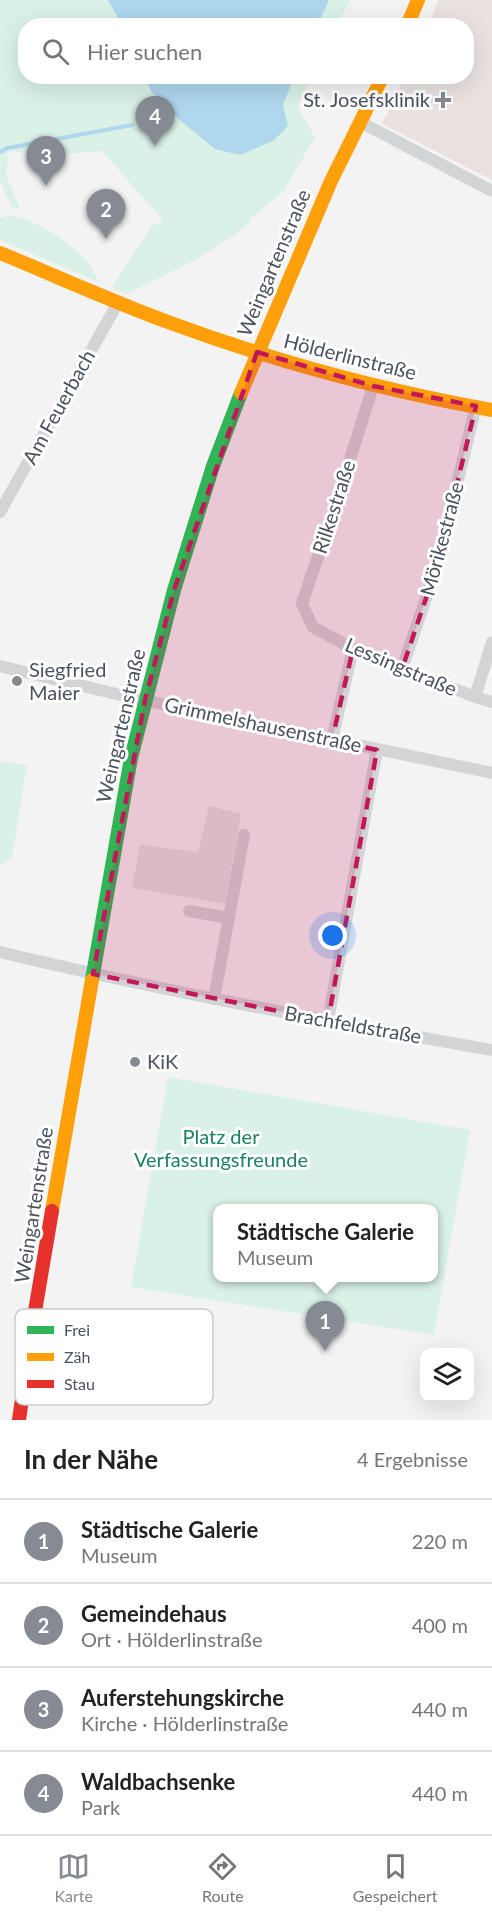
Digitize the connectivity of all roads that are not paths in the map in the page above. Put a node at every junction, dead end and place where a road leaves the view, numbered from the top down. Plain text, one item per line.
1 (418, 0) edge
2 (410, 18) edge
3 (379, 84) edge
4 (360, 122) junction
5 (492, 191) edge
6 (0, 253) edge
7 (118, 301) junction
8 (257, 352) junction
9 (372, 386) junction
10 (476, 406) junction
11 (492, 410) edge
12 (0, 512) edge
13 (313, 627) joint
14 (492, 642) edge
15 (353, 649) junction
16 (0, 666) edge
17 (402, 669) junction
18 (475, 697) junction
19 (145, 700) junction
20 (492, 702) edge
21 (332, 740) junction
22 (377, 750) junction
23 (492, 773) edge
24 (244, 835) dead end
25 (189, 911) dead end
26 (229, 918) junction
27 (0, 952) edge
28 (93, 974) junction
29 (214, 999) junction
30 (328, 1021) junction
31 (492, 1050) edge
32 (37, 1309) edge
33 (21, 1405) edge
34 (19, 1420) edge

1 - 2 street
3 - 4 street, Weingartenstraße
4 - 5 street
4 - 8 street, Weingartenstraße
6 - 7 street, Hölderlinstraße
7 - 8 street, Hölderlinstraße
7 - 12 street, Am Feuerbach
8 - 9 street, Hölderlinstraße
8 - 19 street, Weingartenstraße
9 - 10 street, Hölderlinstraße
9 - 13 street, Rilkestraße
10 - 11 street, Hölderlinstraße
10 - 17 street, Mörikestraße
13 - 15 street, Lessingstraße
14 - 18 street
15 - 17 street, Lessingstraße
15 - 21 street
16 - 19 street, Grimmelshausenstraße
17 - 18 street, Lessingstraße
18 - 20 street, Lessingstraße
19 - 21 street, Grimmelshausenstraße
19 - 28 street, Weingartenstraße
21 - 22 street, Grimmelshausenstraße
22 - 23 street, Grimmelshausenstraße
22 - 30 street
24 - 26 street
25 - 26 street
26 - 29 street
27 - 28 street, Brachfeldstraße
28 - 29 street, Brachfeldstraße
28 - 32 street, Weingartenstraße
29 - 30 street, Brachfeldstraße
30 - 31 street, Brachfeldstraße
33 - 34 street, Weingartenstraße

